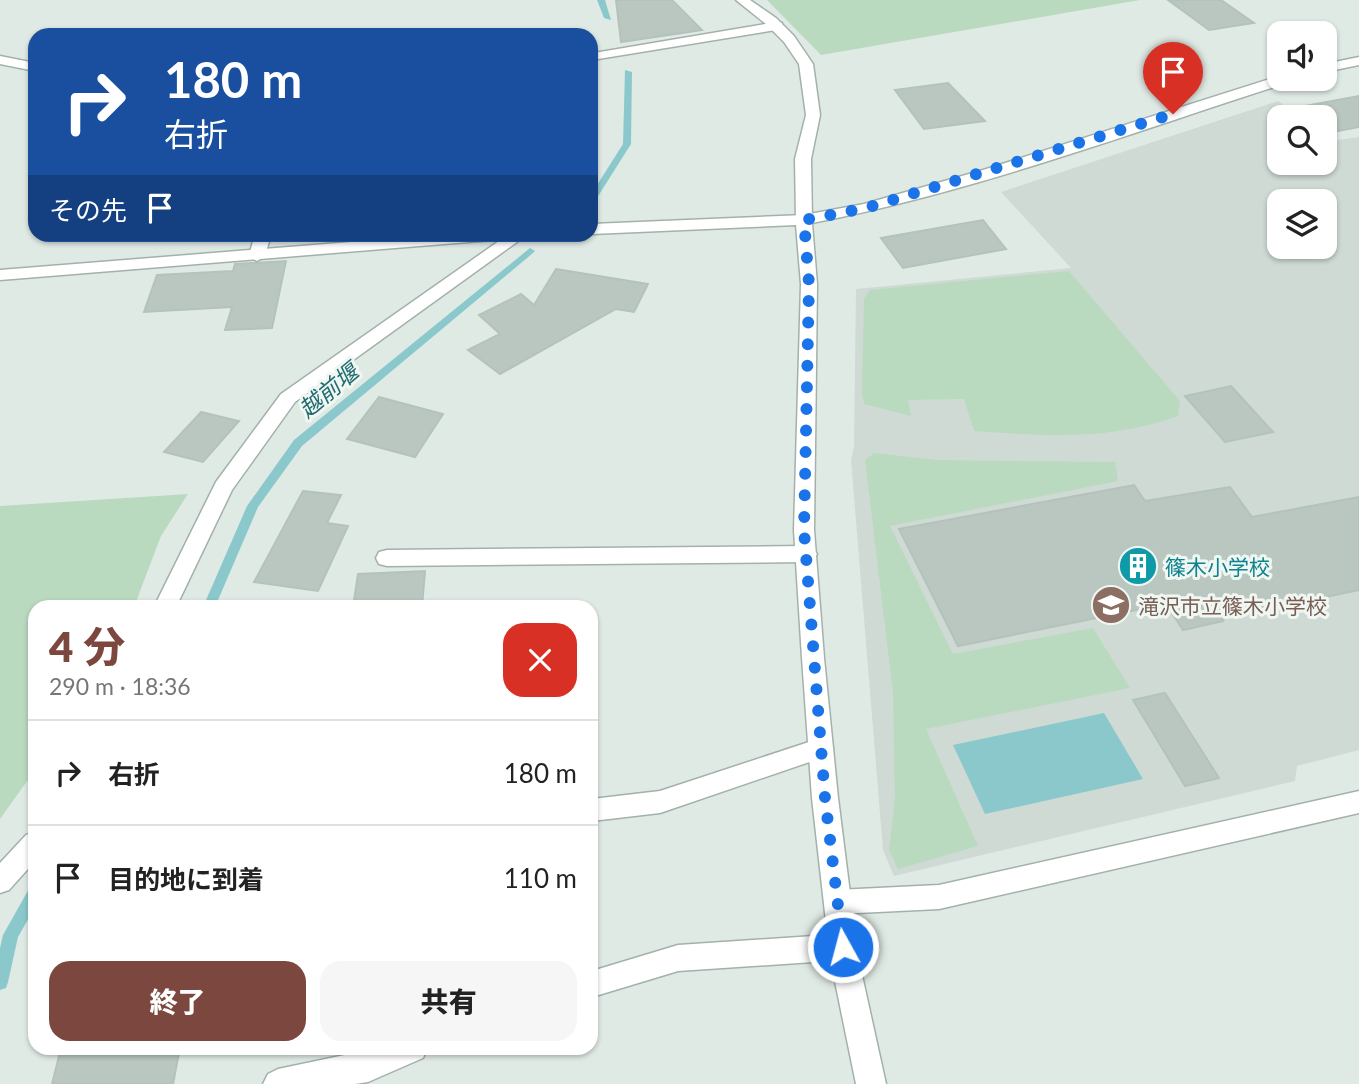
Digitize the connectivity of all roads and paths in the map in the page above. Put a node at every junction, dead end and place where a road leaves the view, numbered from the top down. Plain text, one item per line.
1 (742, 0) edge
2 (777, 26) junction
3 (598, 56) edge
4 (0, 60) edge
5 (1359, 61) edge
6 (28, 66) edge
7 (1337, 66) edge
8 (1267, 85) edge
9 (804, 220) junction
10 (598, 229) edge
11 (261, 242) edge
12 (430, 242) edge
13 (509, 242) edge
14 (257, 256) junction
15 (0, 275) edge
16 (806, 555) junction
17 (387, 558) dead end
18 (168, 600) edge
19 (821, 748) junction
20 (1359, 802) edge
21 (598, 809) edge
22 (28, 851) edge
23 (0, 881) edge
24 (837, 902) junction
25 (843, 947) junction
26 (598, 982) edge
27 (397, 1055) edge
28 (278, 1084) edge
29 (871, 1084) edge

1 - 2 street
2 - 3 street
2 - 9 street
4 - 6 street
5 - 7 street
8 - 9 street
9 - 10 street
9 - 16 street
11 - 14 street
12 - 14 street
13 - 18 street
14 - 15 street
16 - 17 street
16 - 19 street
19 - 21 street
19 - 24 street
20 - 24 street
22 - 23 street
24 - 25 street
25 - 26 street
25 - 29 street
27 - 28 street

